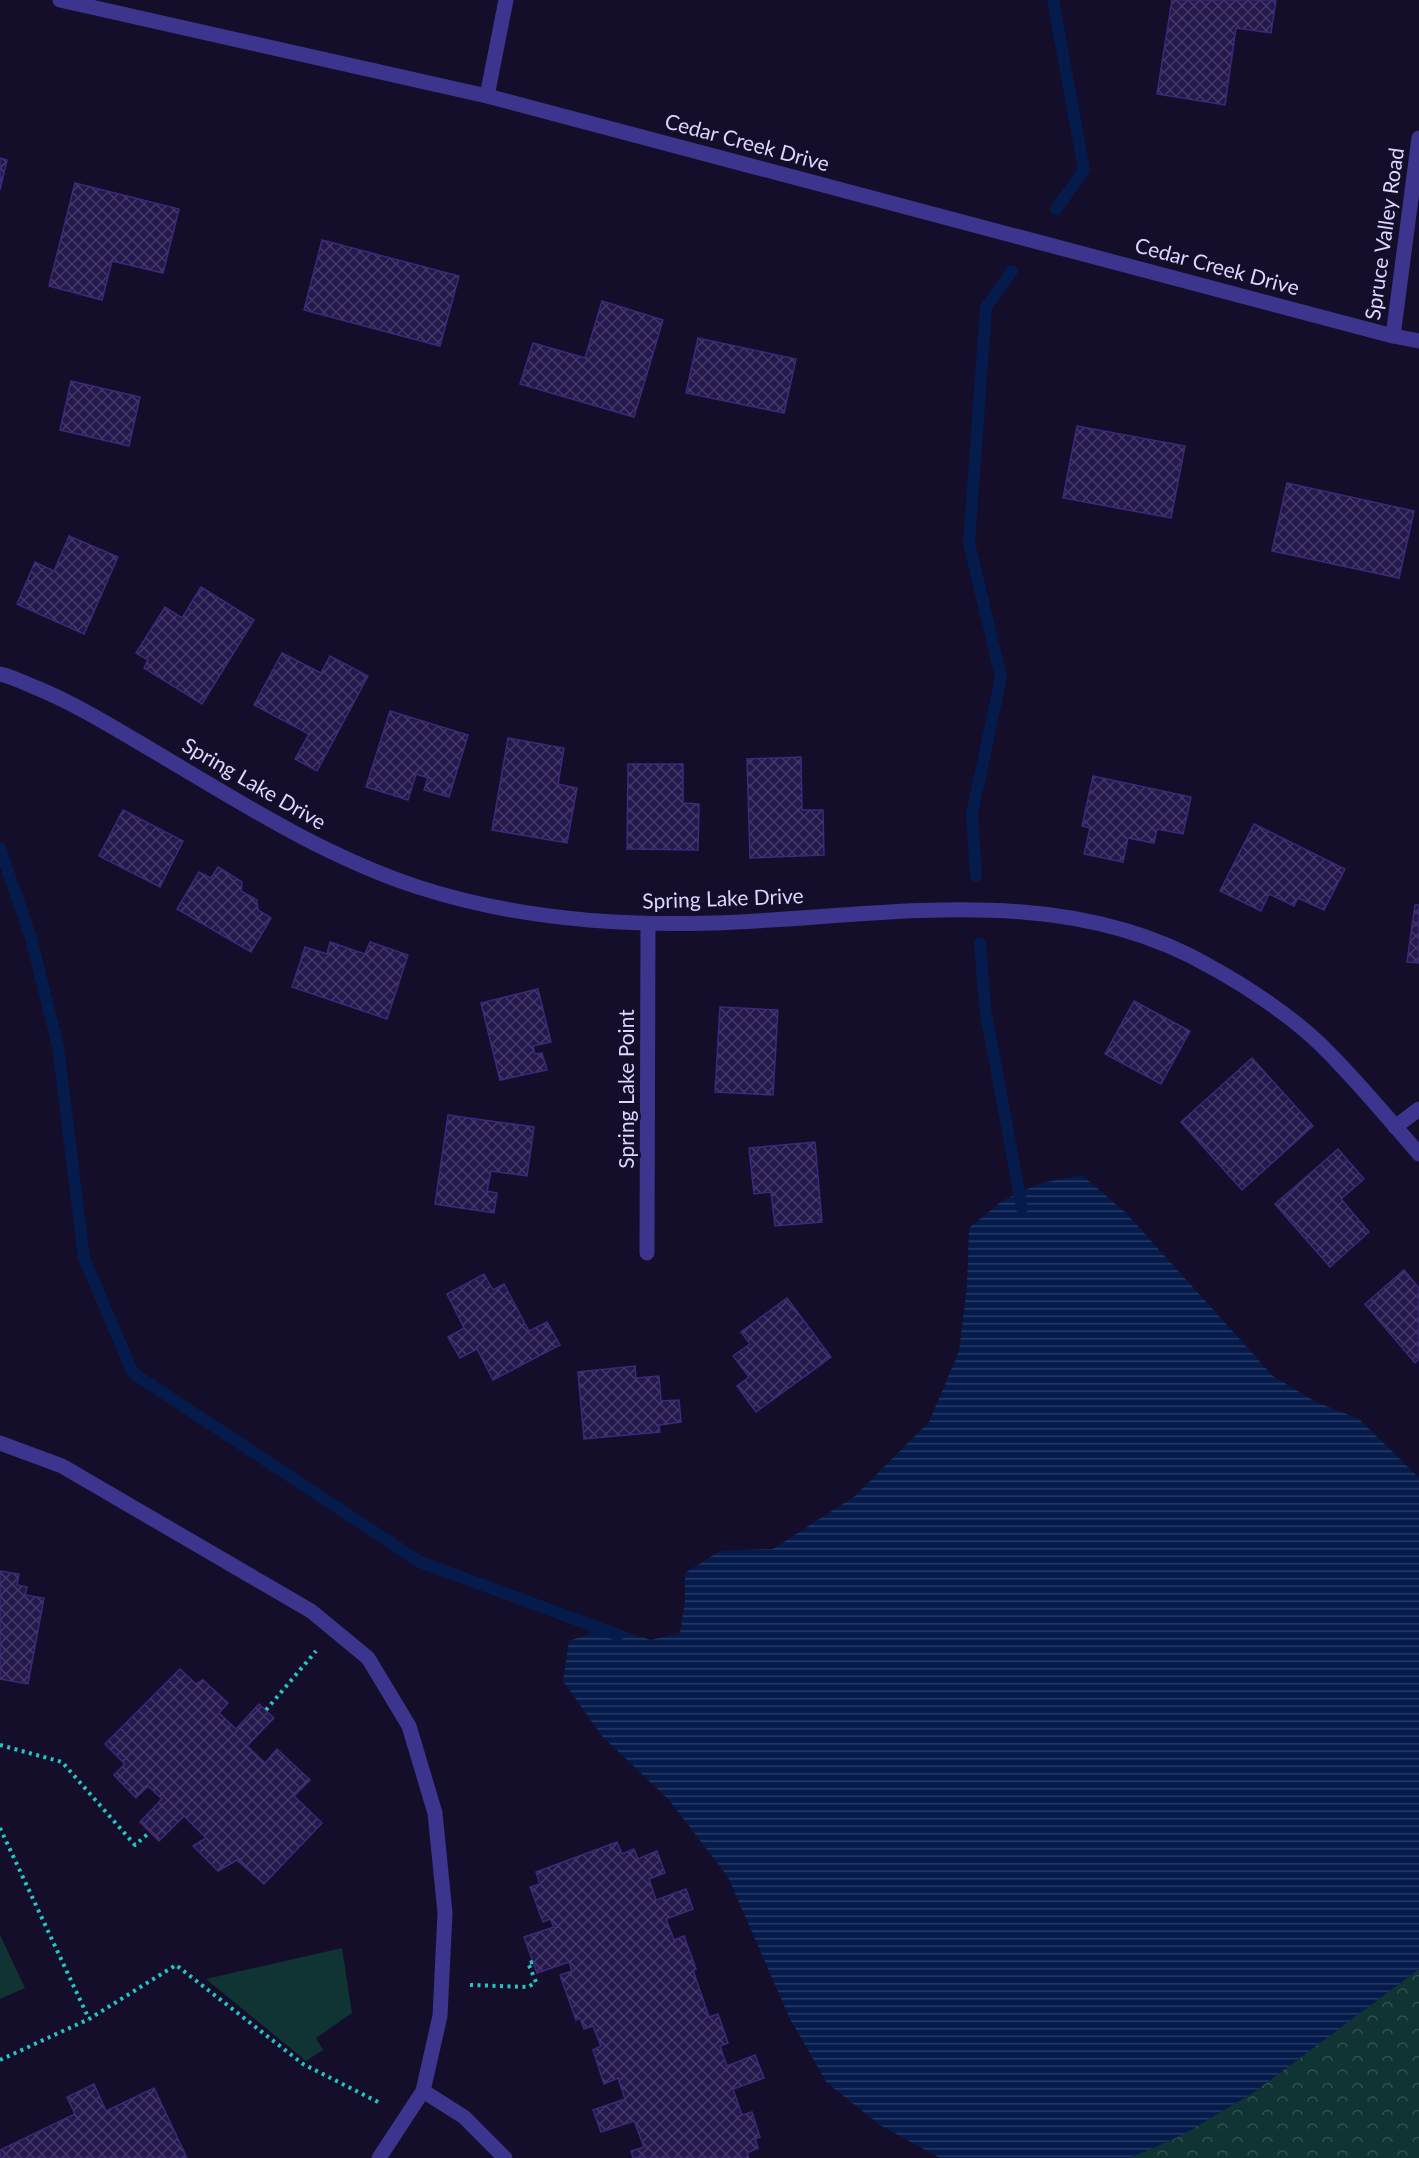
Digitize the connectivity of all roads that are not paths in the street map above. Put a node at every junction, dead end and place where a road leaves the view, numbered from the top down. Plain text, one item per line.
1 (60, 0) edge
2 (506, 0) edge
3 (487, 96) junction
4 (1419, 138) edge
5 (1393, 336) junction
6 (1419, 341) edge
7 (0, 674) edge
8 (648, 924) junction
9 (1419, 1109) edge
10 (1395, 1127) junction
11 (1419, 1154) edge
12 (647, 1253) dead end
13 (0, 1443) edge
14 (423, 2091) junction
15 (379, 2158) edge
16 (504, 2158) edge

1 - 3 street, Cedar Creek Drive
2 - 3 street
3 - 5 street, Cedar Creek Drive
4 - 5 street, Spruce Valley Road
5 - 6 street, Cedar Creek Drive
7 - 8 street, Spring Lake Drive
8 - 10 street, Spring Lake Drive
8 - 12 street, Spring Lake Point
9 - 10 street
10 - 11 street, Spring Lake Drive
13 - 14 street
14 - 15 street
14 - 16 street

